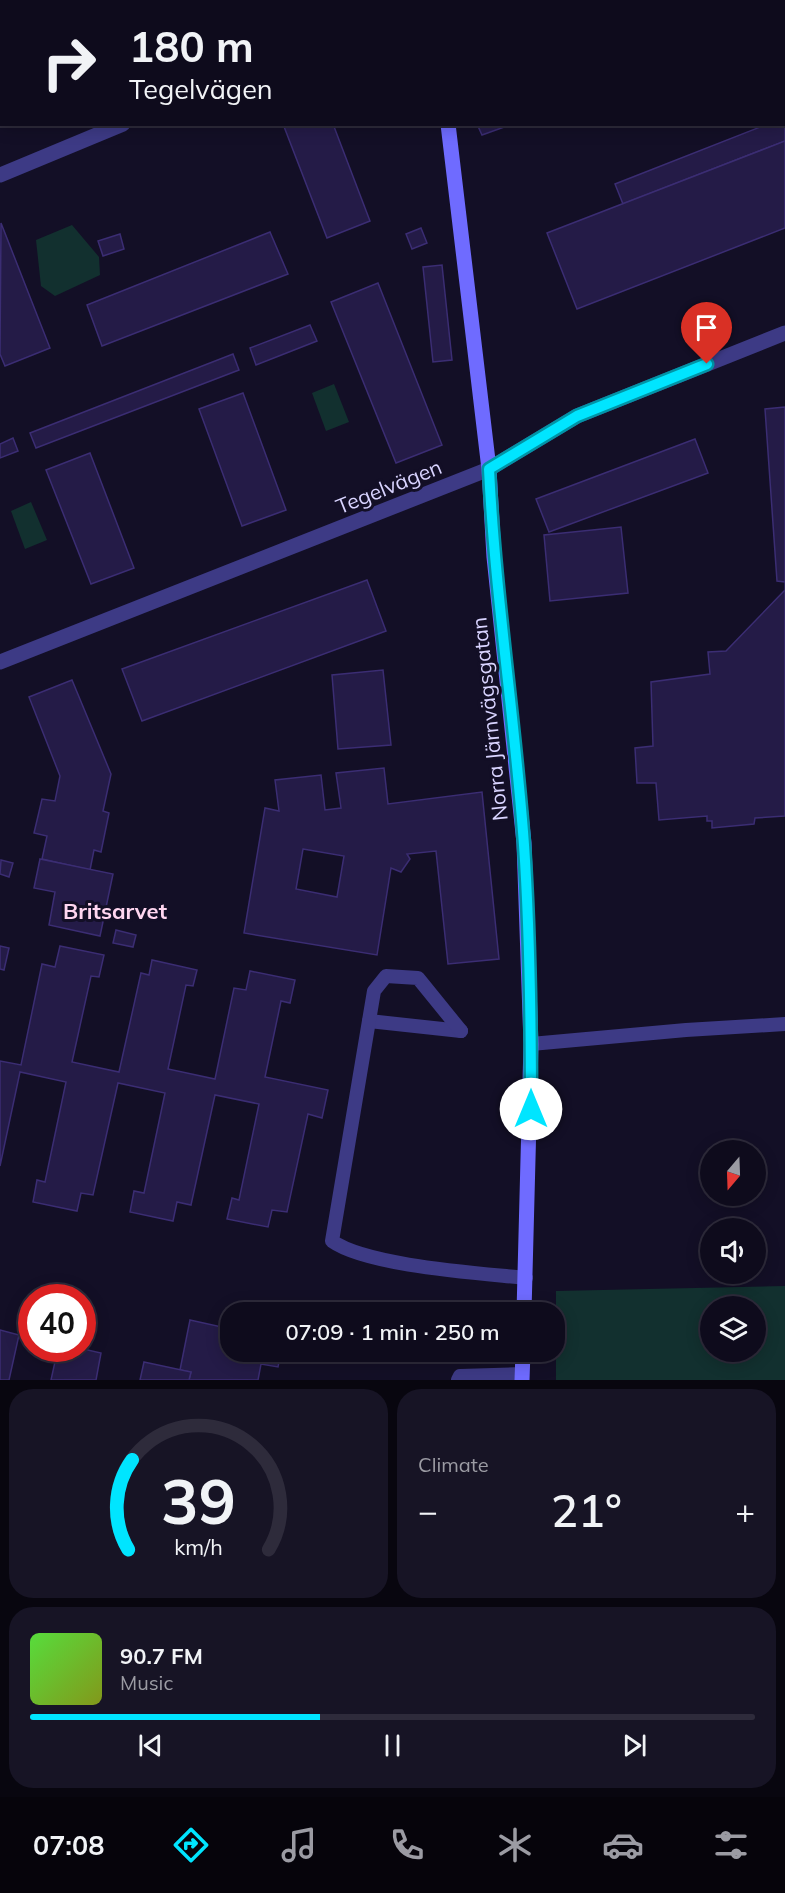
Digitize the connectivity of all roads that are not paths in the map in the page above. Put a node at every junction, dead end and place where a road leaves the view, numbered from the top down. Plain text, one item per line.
1 (118, 126) edge
2 (448, 126) edge
3 (0, 175) edge
4 (785, 333) edge
5 (489, 469) junction
6 (0, 662) edge
7 (369, 1021) junction
8 (785, 1024) edge
9 (531, 1044) junction
10 (526, 1278) junction
11 (525, 1302) edge
12 (523, 1362) edge
13 (522, 1377) edge
14 (458, 1380) edge

1 - 3 street
2 - 5 street, Norra Järnvägsgatan
4 - 5 street, Tegelvägen
5 - 6 street, Tegelvägen
5 - 9 street, Norra Järnvägsgatan
7 - 7 lane
7 - 10 lane
8 - 9 lane
9 - 10 street, Norra Järnvägsgatan
10 - 11 street, Norra Järnvägsgatan
12 - 13 street
13 - 14 lane

